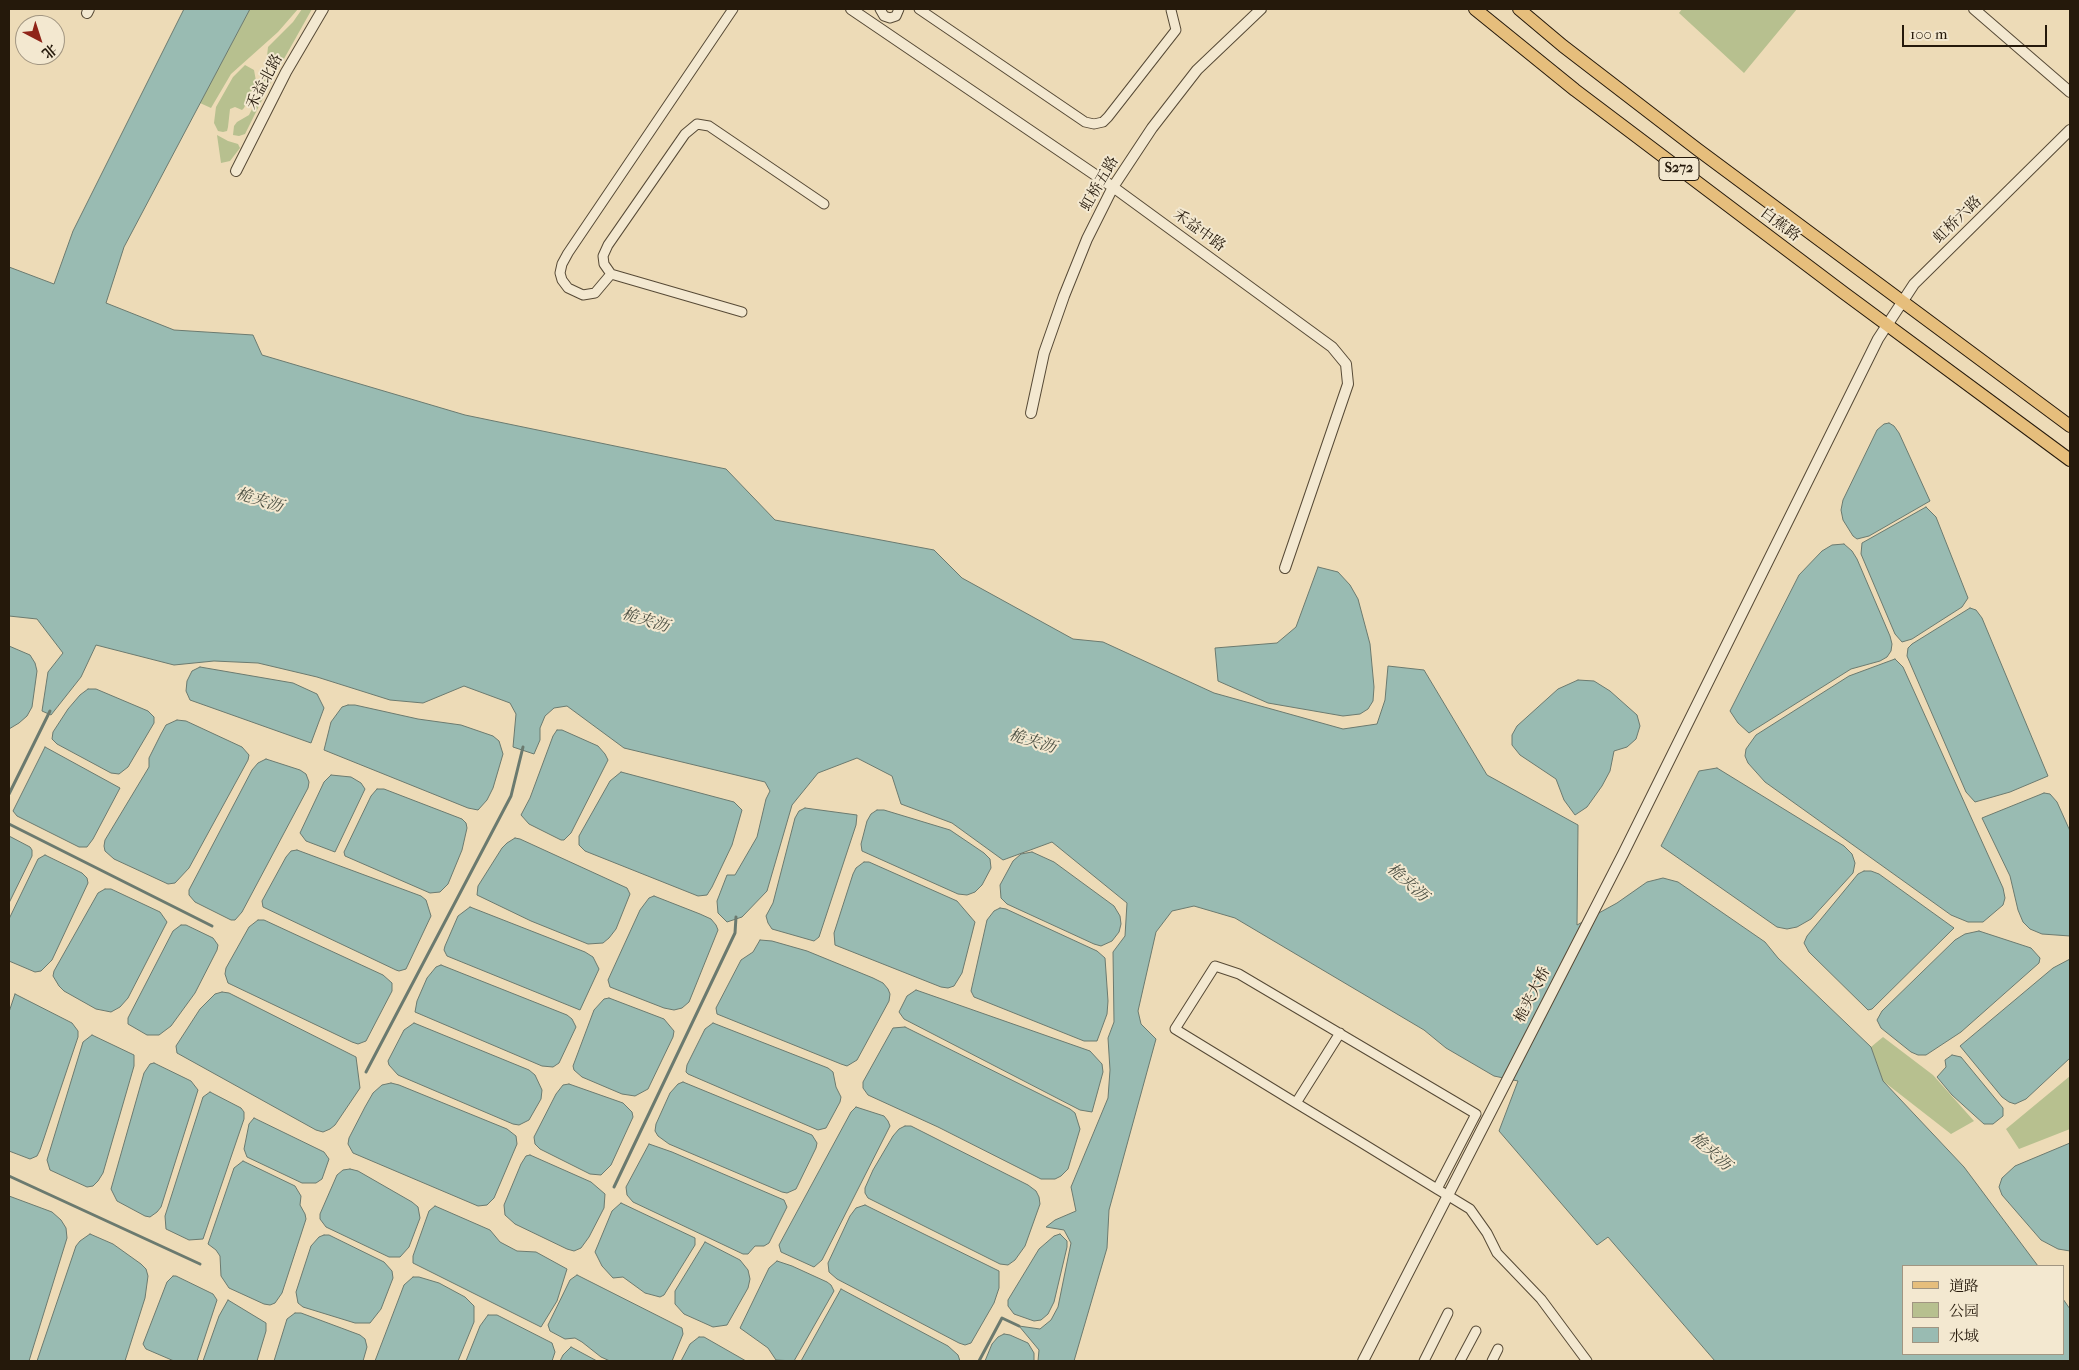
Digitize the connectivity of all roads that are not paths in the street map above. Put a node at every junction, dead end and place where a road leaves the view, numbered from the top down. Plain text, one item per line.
1 (323, 9) edge
2 (732, 9) edge
3 (851, 9) edge
4 (899, 9) edge
5 (918, 9) edge
6 (1261, 9) edge
7 (1475, 9) edge
8 (1518, 9) edge
9 (1974, 9) edge
10 (1171, 10) dead end
11 (882, 12) edge
12 (877, 26) junction
13 (2070, 92) edge
14 (2070, 130) edge
15 (236, 171) dead end
16 (1113, 187) junction
17 (824, 204) dead end
18 (611, 274) junction
19 (1902, 302) junction
20 (742, 312) dead end
21 (1887, 325) junction
22 (1878, 340) joint
23 (1031, 413) dead end
24 (2070, 426) edge
25 (2070, 460) edge
26 (1285, 568) dead end
27 (1340, 1033) junction
28 (1296, 1103) junction
29 (1437, 1189) junction
30 (1447, 1195) junction
31 (1448, 1313) dead end
32 (1476, 1331) dead end
33 (1498, 1349) dead end
34 (1363, 1361) edge
35 (1424, 1361) edge
36 (1460, 1361) edge
37 (1492, 1361) edge
38 (1587, 1361) edge

1 - 15 street, 禾益北路
2 - 18 street
3 - 12 street, 禾益中路
4 - 11 street
5 - 10 street
6 - 16 street, 虹桥五路
7 - 21 main road, 白蕉路 / S272
8 - 19 main road, 白蕉路 / S272
9 - 13 street
11 - 12 street
12 - 16 street, 禾益中路
14 - 19 street, 虹桥六路
16 - 23 street, 虹桥五路
16 - 26 street, 禾益中路
17 - 18 street
18 - 20 street
19 - 21 street, 虹桥六路
19 - 24 main road, 白蕉路 / S272
21 - 22 street, 虹桥六路
21 - 25 main road, 白蕉路 / S272
22 - 30 street, 桅夹大桥
27 - 28 street
27 - 28 street
27 - 29 street
28 - 29 street
29 - 30 street
30 - 34 street, 桅夹大桥
30 - 38 street
31 - 35 street
32 - 36 street
33 - 37 street

